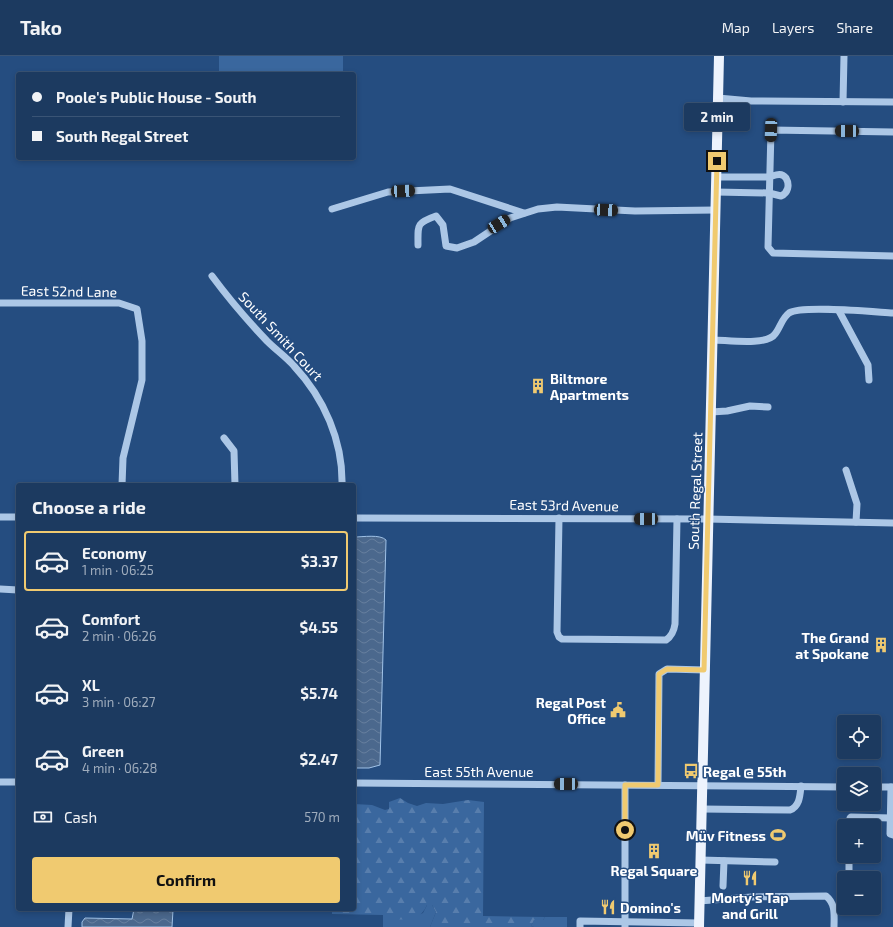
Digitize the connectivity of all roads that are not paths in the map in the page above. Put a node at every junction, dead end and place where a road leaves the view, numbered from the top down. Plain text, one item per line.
1 (719, 56) edge
2 (844, 56) edge
3 (718, 98) junction
4 (843, 102) junction
5 (893, 102) edge
6 (893, 132) edge
7 (717, 177) junction
8 (769, 178) junction
9 (716, 192) junction
10 (769, 193) junction
11 (332, 210) dead end
12 (716, 210) junction
13 (524, 213) junction
14 (418, 245) dead end
15 (893, 256) edge
16 (212, 276) dead end
17 (0, 303) edge
18 (839, 311) junction
19 (893, 313) edge
20 (713, 340) junction
21 (869, 380) dead end
22 (768, 407) dead end
23 (711, 412) junction
24 (224, 438) dead end
25 (846, 470) dead end
26 (122, 483) edge
27 (235, 483) edge
28 (342, 483) edge
29 (0, 517) edge
30 (16, 517) edge
31 (356, 518) edge
32 (558, 518) junction
33 (677, 519) junction
34 (707, 519) junction
35 (856, 522) junction
36 (893, 523) edge
37 (0, 590) edge
38 (16, 590) edge
39 (704, 670) junction
40 (0, 782) edge
41 (16, 782) edge
42 (356, 783) edge
43 (625, 785) junction
44 (658, 785) junction
45 (702, 785) junction
46 (801, 786) junction
47 (837, 787) edge
48 (881, 787) edge
49 (892, 787) edge
50 (702, 808) junction
51 (892, 810) edge
52 (891, 818) junction
53 (850, 819) edge
54 (893, 835) edge
55 (700, 860) junction
56 (724, 861) junction
57 (775, 862) dead end
58 (723, 886) dead end
59 (699, 900) junction
60 (69, 911) edge
61 (625, 924) edge
62 (699, 925) edge
63 (68, 927) edge
64 (580, 927) edge
65 (834, 927) edge

1 - 3 main road, South Regal Street
2 - 4 street
3 - 4 street
3 - 7 main road, South Regal Street
4 - 5 street
6 - 8 street
7 - 8 street
7 - 9 main road, South Regal Street
8 - 10 street
8 - 10 street
9 - 10 street
9 - 12 main road, South Regal Street
10 - 15 street
11 - 13 street
12 - 13 street
12 - 20 main road, South Regal Street
13 - 14 street
16 - 28 street, South Smith Court
17 - 26 street, East 52nd Lane
18 - 19 street
18 - 20 street
18 - 21 street
20 - 23 main road, South Regal Street
22 - 23 street
23 - 34 main road, South Regal Street
24 - 27 street
25 - 35 street
29 - 30 street
31 - 32 street, East 53rd Avenue
32 - 33 street, East 53rd Avenue
32 - 33 street
33 - 34 street, East 53rd Avenue
34 - 35 street, East 53rd Avenue
34 - 39 main road, South Regal Street
35 - 36 street, East 53rd Avenue
37 - 38 street
39 - 44 street
39 - 45 main road, South Regal Street
40 - 41 street
42 - 43 street, East 55th Avenue
43 - 44 street, East 55th Avenue
43 - 61 street
44 - 45 street, East 55th Avenue
45 - 46 street, East 55th Avenue
45 - 50 main road, South Regal Street
46 - 47 street, East 55th Avenue
46 - 50 street
48 - 49 street
49 - 51 street
50 - 55 main road, South Regal Street
51 - 52 street
52 - 53 street
52 - 54 street
55 - 56 street
55 - 59 main road, South Regal Street
56 - 57 street
56 - 58 street
59 - 62 main road, South Regal Street
59 - 65 street
60 - 63 street
61 - 62 street
61 - 64 street

